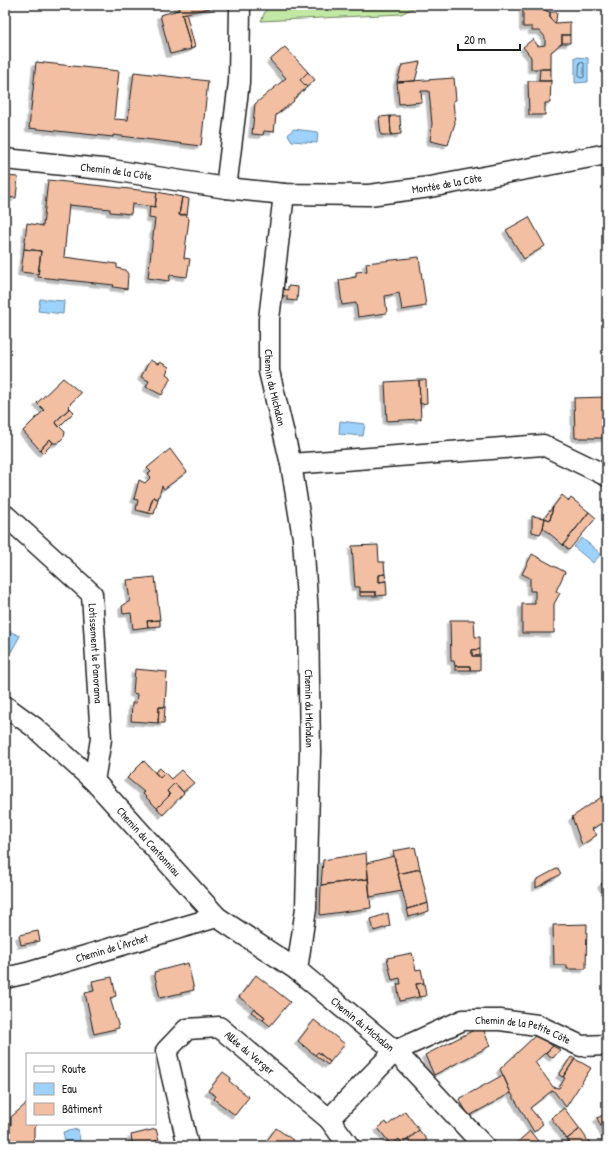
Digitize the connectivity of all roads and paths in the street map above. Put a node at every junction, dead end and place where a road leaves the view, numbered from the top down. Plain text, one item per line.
1 (240, 5) edge
2 (607, 154) edge
3 (5, 159) edge
4 (226, 188) junction
5 (284, 194) junction
6 (291, 464) junction
7 (607, 476) edge
8 (5, 514) edge
9 (5, 706) edge
10 (94, 781) junction
11 (218, 917) junction
12 (297, 970) junction
13 (5, 978) edge
14 (607, 1045) edge
15 (395, 1051) junction
16 (329, 1119) junction
17 (188, 1146) edge
18 (349, 1146) edge
19 (484, 1146) edge

1 - 4 street
2 - 5 street, Montée de la Côte
3 - 4 street, Chemin de la Côte
4 - 5 street, Chemin de la Côte
5 - 6 street, Chemin du Michalon
6 - 7 street
6 - 12 street, Chemin du Michalon
8 - 10 street, Lotissement le Panorama
9 - 10 street, Chemin du Cantonniau
10 - 11 street, Chemin du Cantonniau
11 - 12 street, Chemin du Cantonniau
11 - 13 street, Chemin de l'Archet
12 - 15 street, Chemin du Michalon
14 - 15 street, Chemin de la Petite Côte
15 - 16 street
15 - 19 street, Chemin du Michalon
16 - 17 street, Allée du Verger
16 - 18 street, Allée du Verger

